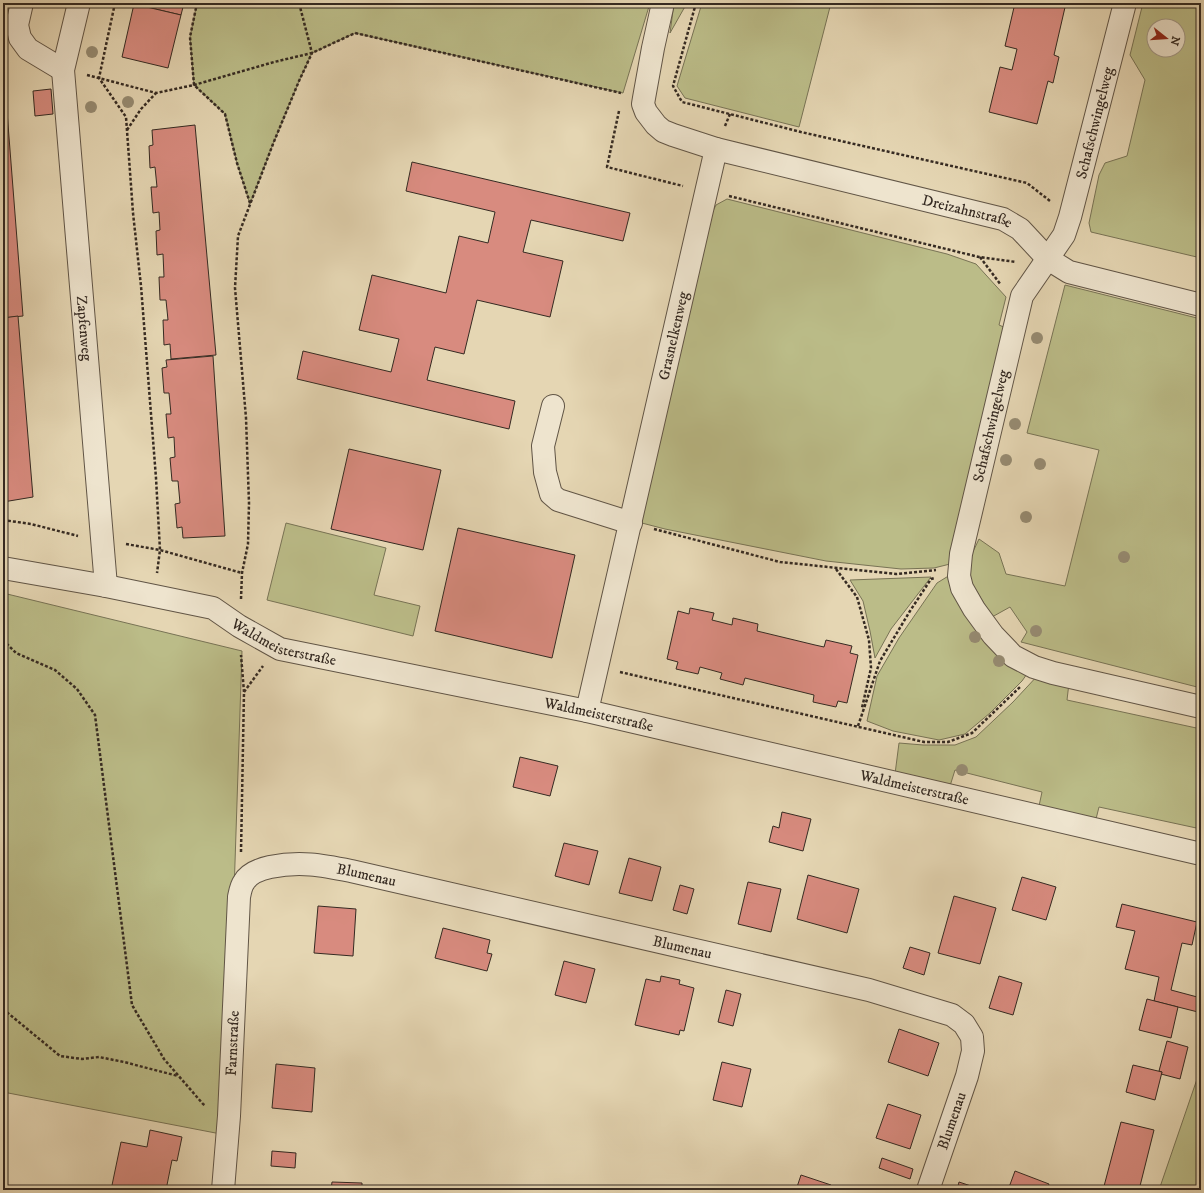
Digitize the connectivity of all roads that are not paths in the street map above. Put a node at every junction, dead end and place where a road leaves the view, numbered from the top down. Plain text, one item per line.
1 (22, 3) edge
2 (79, 3) edge
3 (664, 3) edge
4 (1125, 3) edge
5 (63, 70) junction
6 (716, 149) junction
7 (1048, 259) junction
8 (1201, 305) edge
9 (553, 406) dead end
10 (631, 523) junction
11 (3, 568) edge
12 (106, 586) junction
13 (1201, 708) edge
14 (587, 711) junction
15 (1201, 854) edge
16 (239, 897) joint
17 (223, 1190) edge
18 (928, 1190) edge

1 - 5 street
2 - 5 street, Zapfenweg
3 - 6 street
4 - 7 street, Schafschwingelweg
5 - 12 street, Zapfenweg
6 - 7 street, Dreizahnstraße
6 - 10 street, Grasnelkenweg
7 - 8 street, Dreizahnstraße
7 - 13 street, Schafschwingelweg
9 - 10 street
10 - 14 street, Grasnelkenweg
11 - 12 street, Waldmeisterstraße
12 - 14 street, Waldmeisterstraße
14 - 15 street, Waldmeisterstraße
16 - 17 street, Farnstraße
16 - 18 street, Blumenau

